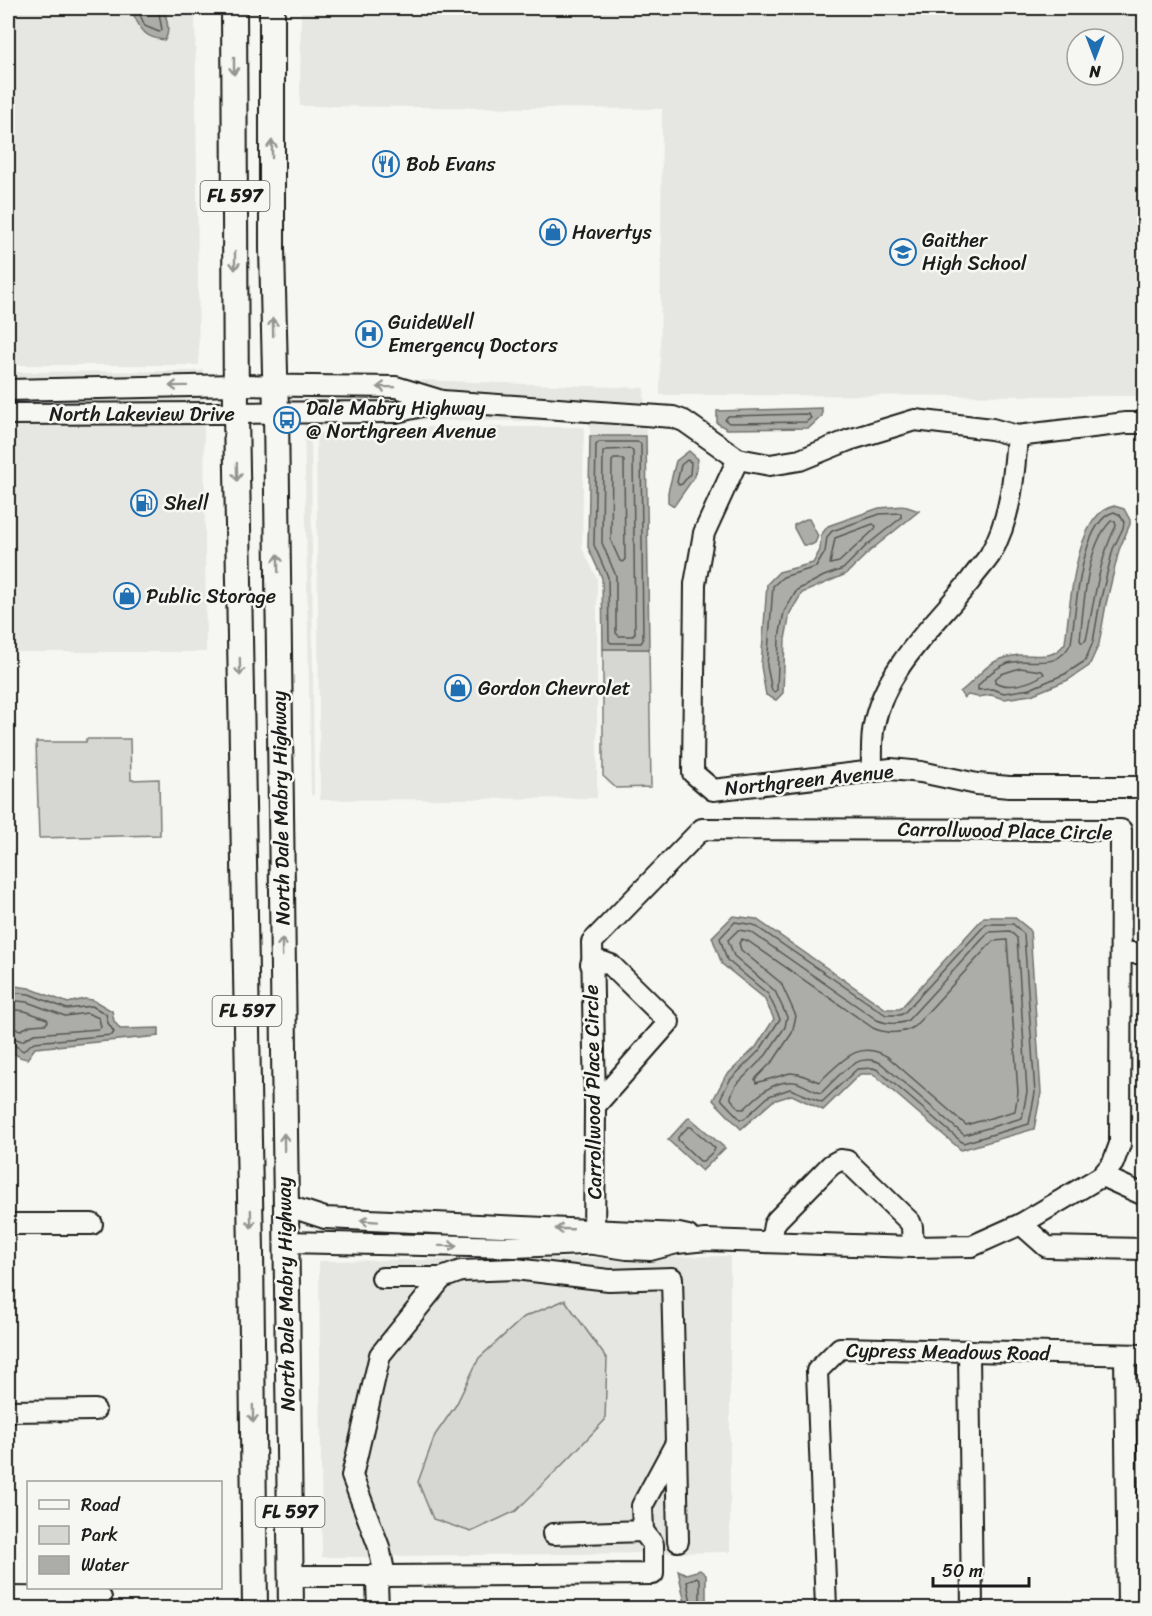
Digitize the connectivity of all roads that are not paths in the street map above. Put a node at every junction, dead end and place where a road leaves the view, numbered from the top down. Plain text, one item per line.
1 (234, 8) edge
2 (272, 8) edge
3 (236, 385) junction
4 (274, 385) junction
5 (8, 390) edge
6 (442, 401) junction
7 (276, 413) junction
8 (8, 414) edge
9 (236, 414) junction
10 (1144, 423) edge
11 (1017, 436) junction
12 (738, 459) junction
13 (872, 771) junction
14 (1144, 787) edge
15 (244, 883) junction
16 (1122, 954) junction
17 (1144, 954) edge
18 (591, 964) junction
19 (595, 1106) junction
20 (1102, 1176) junction
21 (1144, 1195) edge
22 (285, 1205) junction
23 (408, 1223) junction
24 (8, 1224) edge
25 (92, 1224) dead end
26 (1021, 1224) junction
27 (513, 1237) junction
28 (594, 1237) junction
29 (706, 1240) junction
30 (285, 1242) junction
31 (771, 1242) junction
32 (408, 1245) junction
33 (913, 1247) junction
34 (1144, 1249) edge
35 (515, 1269) junction
36 (382, 1278) dead end
37 (442, 1278) junction
38 (969, 1352) junction
39 (1135, 1355) edge
40 (95, 1410) dead end
41 (8, 1411) edge
42 (676, 1443) junction
43 (643, 1531) junction
44 (553, 1534) dead end
45 (678, 1541) dead end
46 (291, 1576) junction
47 (385, 1576) junction
48 (8, 1597) edge
49 (101, 1598) dead end
50 (255, 1608) edge
51 (291, 1608) edge
52 (378, 1608) edge
53 (826, 1608) edge
54 (972, 1608) edge
55 (1128, 1608) edge

1 -> 3 main road, North Dale Mabry Highway / FL 597
4 -> 2 main road, North Dale Mabry Highway / FL 597
3 - 4 street, North Lakeview Drive
3 -> 5 street, North Lakeview Drive
3 - 9 main road, North Dale Mabry Highway / FL 597
6 -> 4 street
4 - 7 main road, North Dale Mabry Highway / FL 597
6 - 7 street
6 - 12 street
7 - 9 street, North Lakeview Drive
22 -> 7 main road, North Dale Mabry Highway / FL 597
8 - 9 street, North Lakeview Drive
9 -> 15 main road, North Dale Mabry Highway / FL 597
10 - 11 street
11 - 12 street
11 - 13 street
12 - 13 street, Northgreen Avenue
13 - 14 street, Northgreen Avenue
15 - 30 main road
15 -> 50 main road, North Dale Mabry Highway / FL 597
16 - 17 street
16 - 18 street, Carrollwood Place Circle
16 - 20 street, Carrollwood Place Circle
18 - 19 street, Carrollwood Place Circle
18 - 19 street
19 - 28 street, Carrollwood Place Circle
20 - 21 street
20 - 26 street, Carrollwood Place Circle
23 -> 22 street
22 - 30 main road, North Dale Mabry Highway / FL 597
23 - 27 street
23 - 32 street
24 - 25 street
26 - 33 street, Carrollwood Place Circle
26 - 34 street
27 - 28 street, Carrollwood Place Circle
32 -> 27 street, Carrollwood Place Circle
27 - 35 street
28 - 29 street
28 - 29 street, Carrollwood Place Circle
29 - 31 street, Carrollwood Place Circle
30 - 32 street, Carrollwood Place Circle
30 - 46 main road, North Dale Mabry Highway / FL 597
31 - 33 street, Carrollwood Place Circle
31 - 33 street
35 - 37 street
35 - 42 street
36 - 37 street
37 - 47 street
38 - 39 street, Cypress Meadows Road
38 - 53 street, Cypress Meadows Road
38 - 54 street
39 - 55 street
40 - 41 street
42 - 43 street
42 - 45 street
43 - 44 street
43 - 47 street
46 - 47 street
46 - 51 main road, North Dale Mabry Highway / FL 597
47 - 52 street
48 - 49 street

